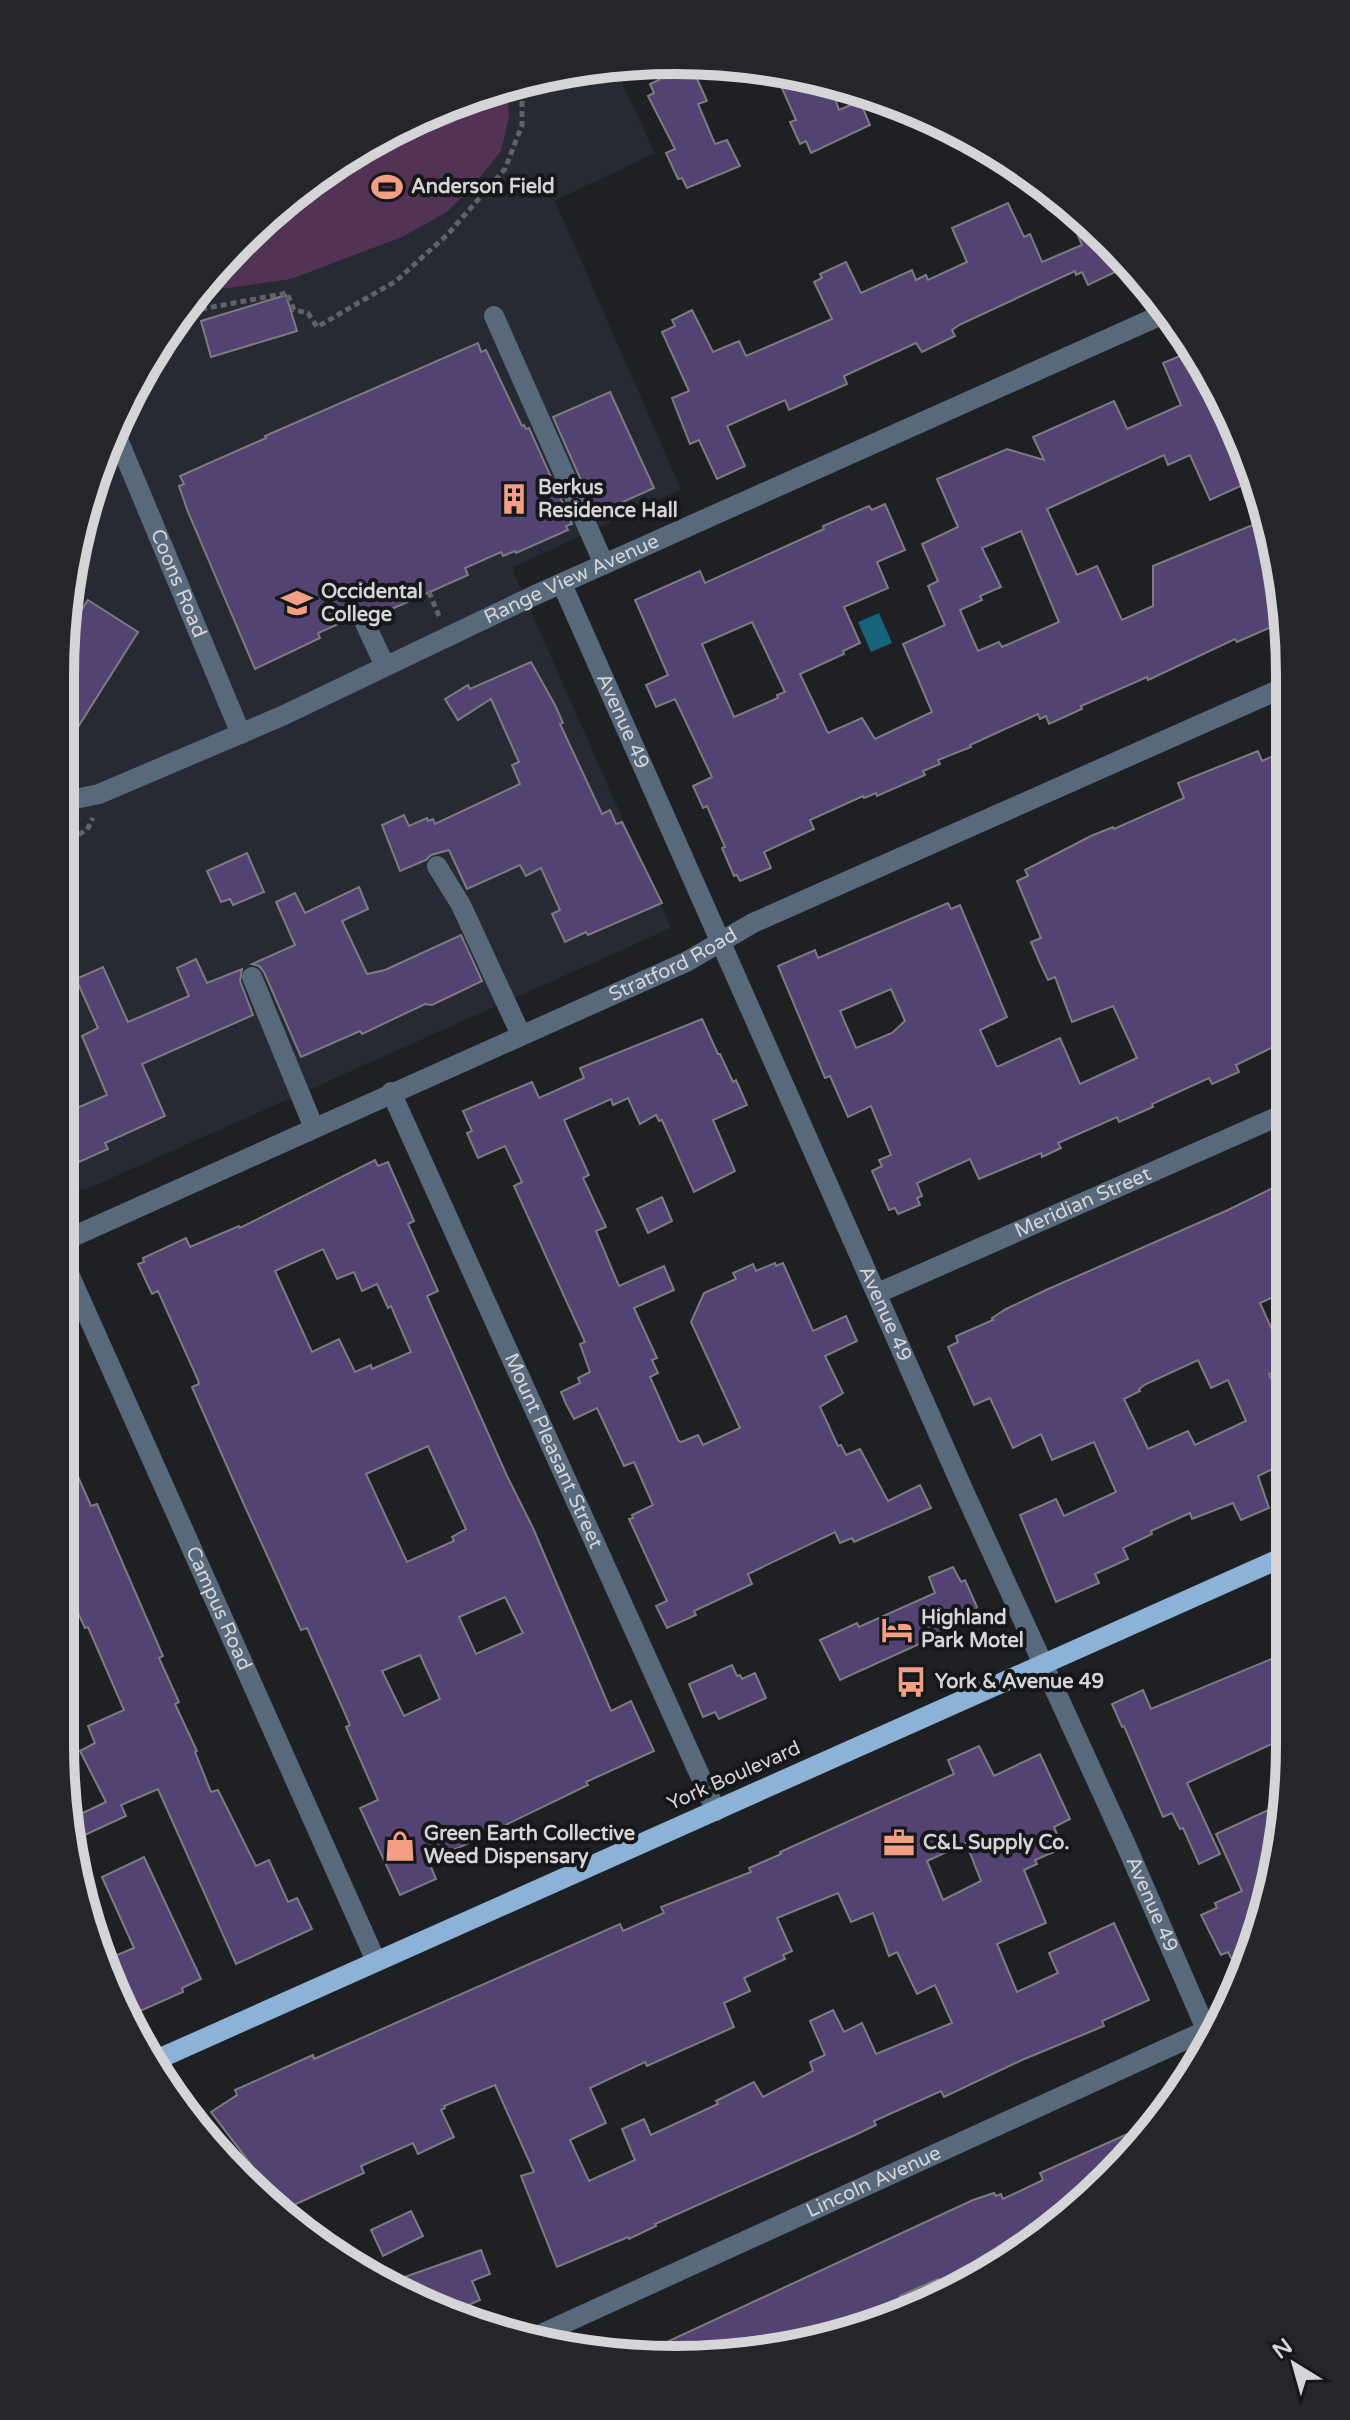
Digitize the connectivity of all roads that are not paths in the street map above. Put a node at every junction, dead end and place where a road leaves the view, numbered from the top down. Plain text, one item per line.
1 (494, 316) dead end
2 (1158, 317) edge
3 (120, 445) edge
4 (604, 564) junction
5 (562, 584) junction
6 (364, 621) dead end
7 (385, 666) junction
8 (1276, 691) edge
9 (241, 734) junction
10 (74, 799) edge
11 (437, 866) dead end
12 (720, 942) junction
13 (252, 977) dead end
14 (521, 1035) junction
15 (391, 1092) junction
16 (1276, 1117) edge
17 (314, 1128) junction
18 (74, 1236) edge
19 (74, 1285) edge
20 (878, 1293) junction
21 (1276, 1560) edge
22 (1043, 1664) junction
23 (716, 1811) junction
24 (376, 1961) junction
25 (1208, 2023) edge
26 (1200, 2038) edge
27 (162, 2057) edge
28 (547, 2332) edge

1 - 4 street
2 - 4 street, Range View Avenue
3 - 9 street, Coons Road
4 - 5 street, Range View Avenue
5 - 7 street, Range View Avenue
5 - 12 street, Avenue 49
6 - 7 street
7 - 9 street, Range View Avenue
8 - 12 street, Stratford Road
9 - 10 street, Range View Avenue
11 - 14 street
12 - 14 street, Stratford Road
12 - 20 street, Avenue 49
13 - 17 street
14 - 15 street, Stratford Road
15 - 17 street, Stratford Road
15 - 23 street, Mount Pleasant Street
16 - 20 street, Meridian Street
17 - 18 street, Stratford Road
19 - 24 street, Campus Road
20 - 22 street, Avenue 49
21 - 22 main road, York Boulevard
22 - 23 main road, York Boulevard
22 - 25 street, Avenue 49
23 - 24 main road, York Boulevard
24 - 27 main road, York Boulevard
26 - 28 street, Lincoln Avenue

